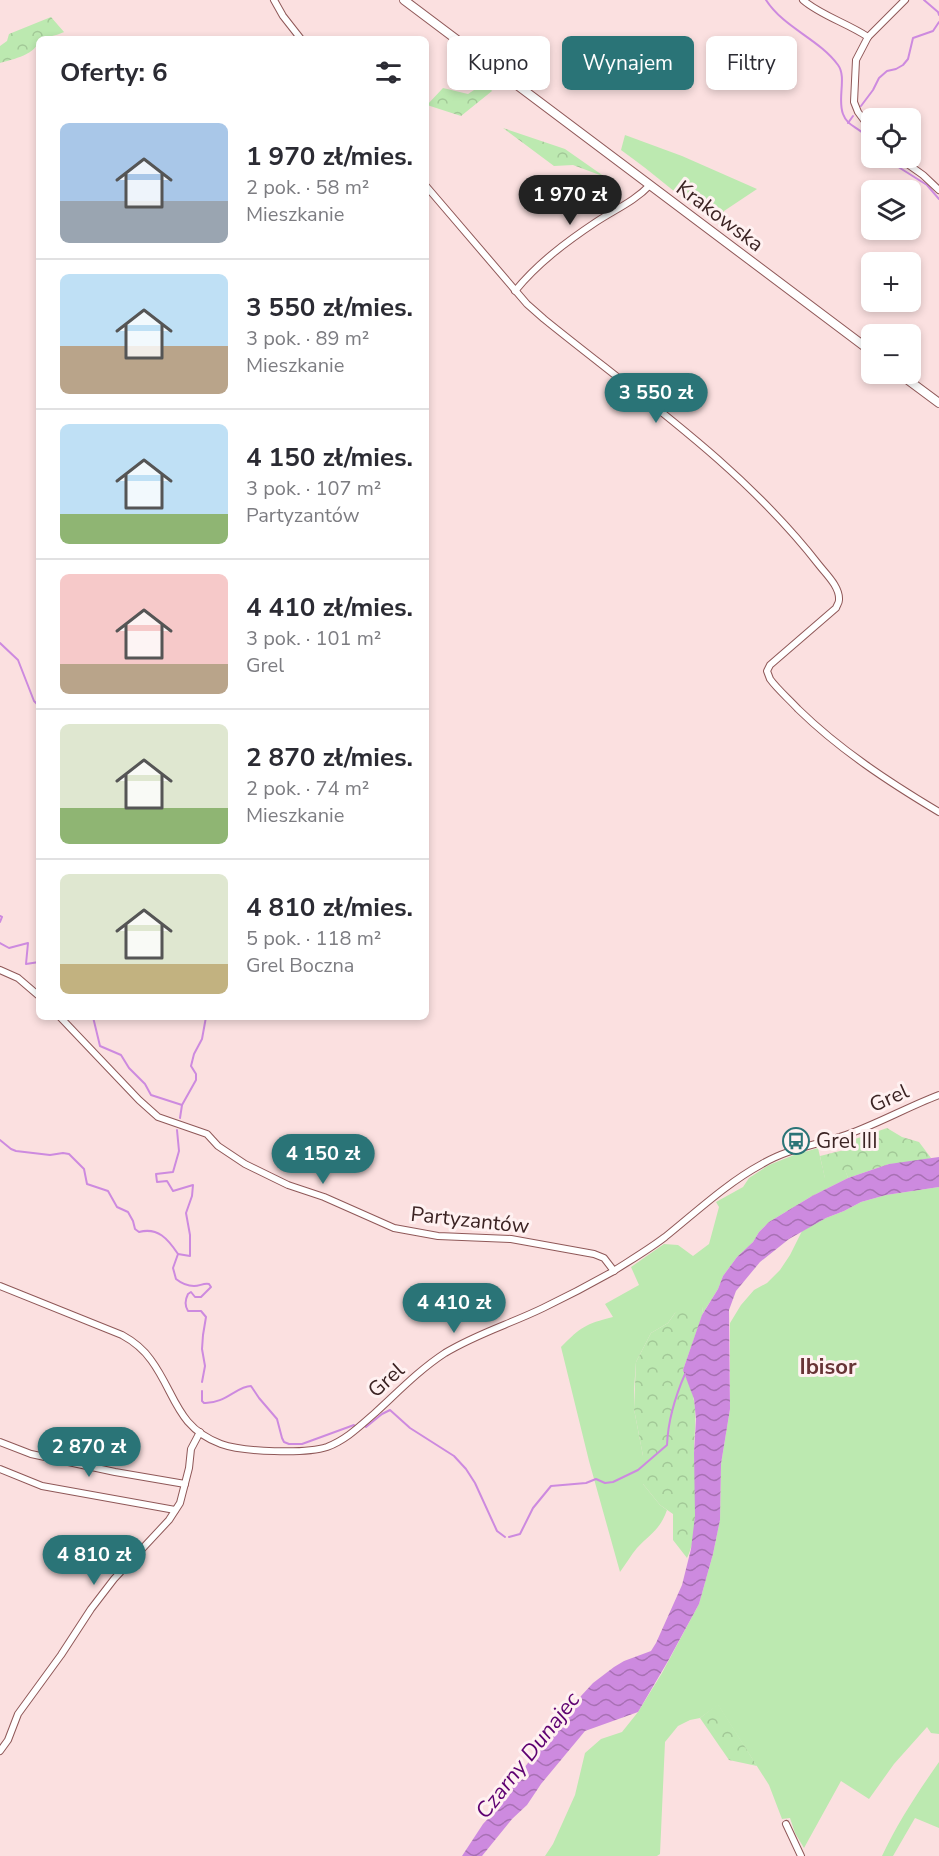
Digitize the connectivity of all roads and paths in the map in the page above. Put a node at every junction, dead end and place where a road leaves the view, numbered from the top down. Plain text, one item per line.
1 (274, 0) edge
2 (404, 0) edge
3 (802, 0) edge
4 (904, 0) edge
5 (299, 36) edge
6 (867, 37) junction
7 (861, 116) edge
8 (912, 168) edge
9 (650, 185) junction
10 (429, 190) edge
11 (939, 190) edge
12 (515, 291) junction
13 (861, 344) edge
14 (913, 384) edge
15 (939, 403) edge
16 (939, 812) edge
17 (0, 970) edge
18 (36, 993) edge
19 (63, 1020) edge
20 (939, 1095) edge
21 (614, 1270) junction
22 (0, 1286) edge
23 (200, 1432) junction
24 (0, 1442) edge
25 (0, 1469) edge
26 (185, 1484) junction
27 (175, 1510) junction
28 (0, 1751) edge
29 (786, 1824) dead end
30 (801, 1856) edge

1 - 5 street
2 - 9 main road, Krakowska
3 - 6 street
4 - 6 street
6 - 7 street
8 - 11 street
9 - 12 street
9 - 13 main road, Krakowska
10 - 12 street
12 - 16 street
14 - 15 main road
17 - 18 street
19 - 21 street, Partyzantów
20 - 21 street, Grel
21 - 23 street, Grel
22 - 23 street, Grel
23 - 26 street
24 - 26 street
25 - 27 street
26 - 27 street
27 - 28 street
29 - 30 street

